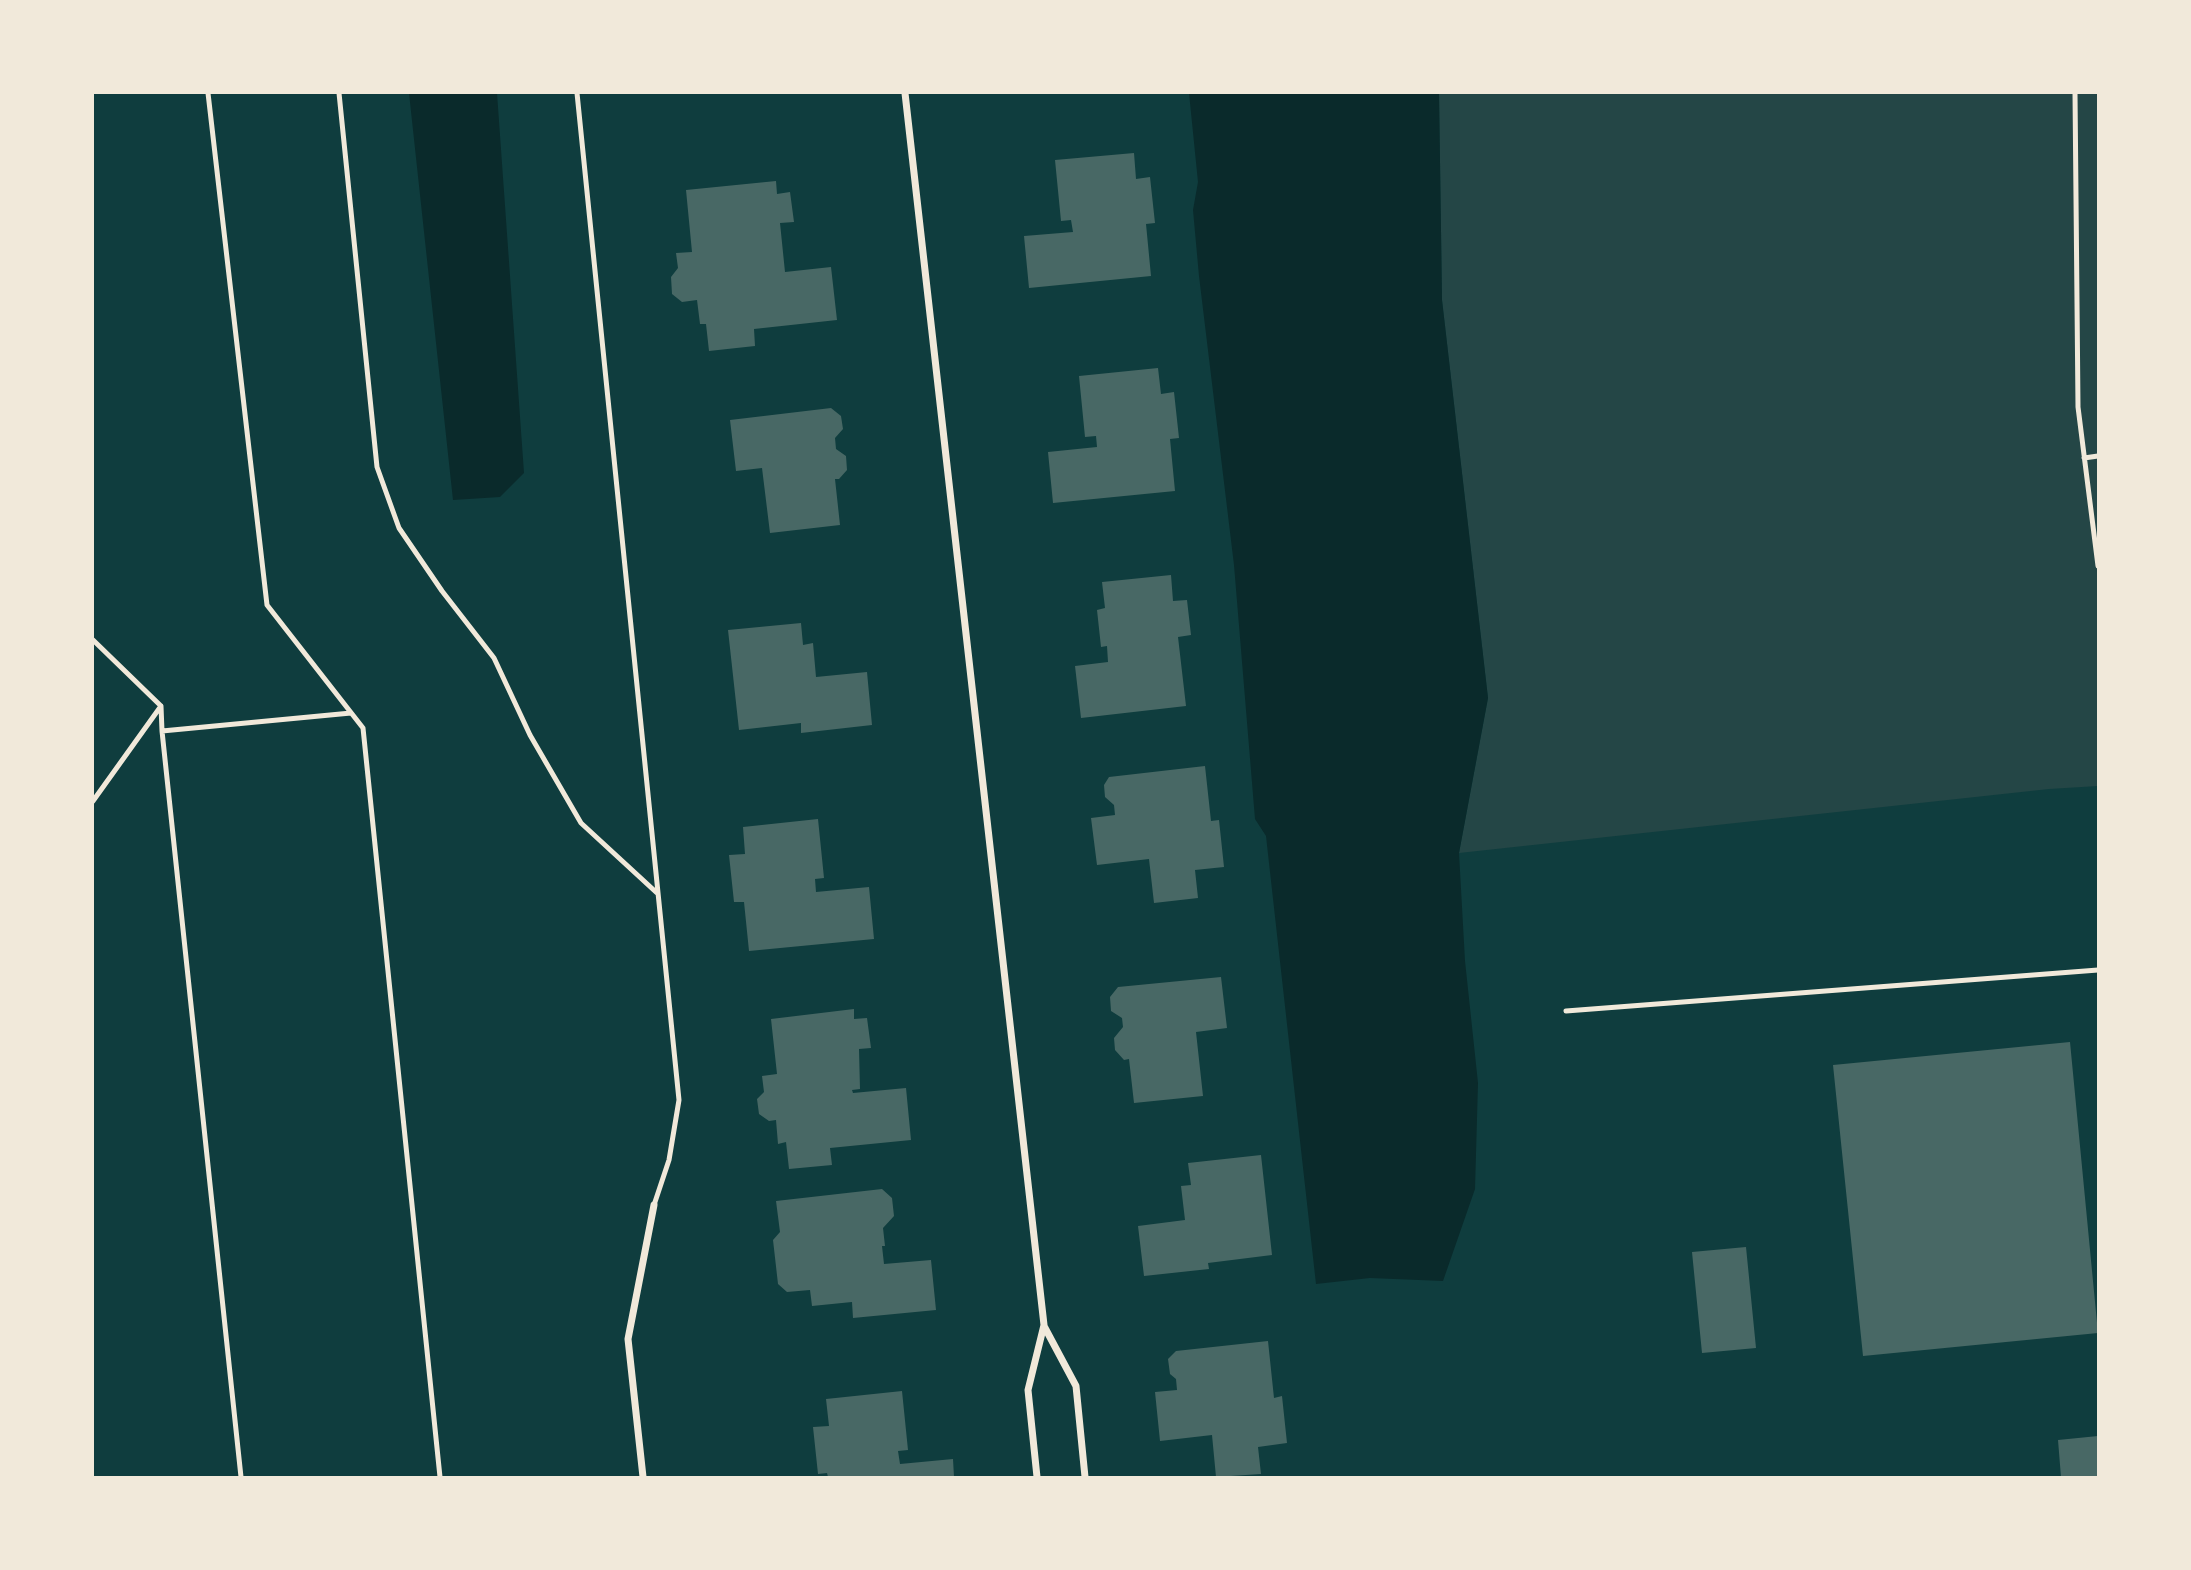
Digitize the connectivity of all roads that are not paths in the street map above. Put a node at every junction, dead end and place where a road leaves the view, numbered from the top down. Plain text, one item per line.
1 (208, 93) edge
2 (339, 93) edge
3 (577, 93) edge
4 (905, 93) edge
5 (2074, 93) edge
6 (2098, 456) edge
7 (2084, 458) junction
8 (2098, 565) edge
9 (93, 640) edge
10 (161, 706) junction
11 (351, 713) junction
12 (162, 731) junction
13 (93, 801) edge
14 (657, 893) junction
15 (2098, 970) edge
16 (1566, 1011) dead end
17 (654, 1205) joint
18 (1044, 1325) junction
19 (241, 1477) edge
20 (440, 1477) edge
21 (643, 1477) edge
22 (1037, 1477) edge
23 (1086, 1477) edge

1 - 11 lane
2 - 14 lane
3 - 14 lane
4 - 18 street
5 - 7 lane
6 - 7 lane
7 - 8 lane
9 - 10 lane
10 - 12 lane
10 - 13 lane
11 - 12 lane
11 - 20 lane
12 - 19 lane
14 - 17 lane
15 - 16 lane
17 - 21 street
18 - 22 street
18 - 23 street

